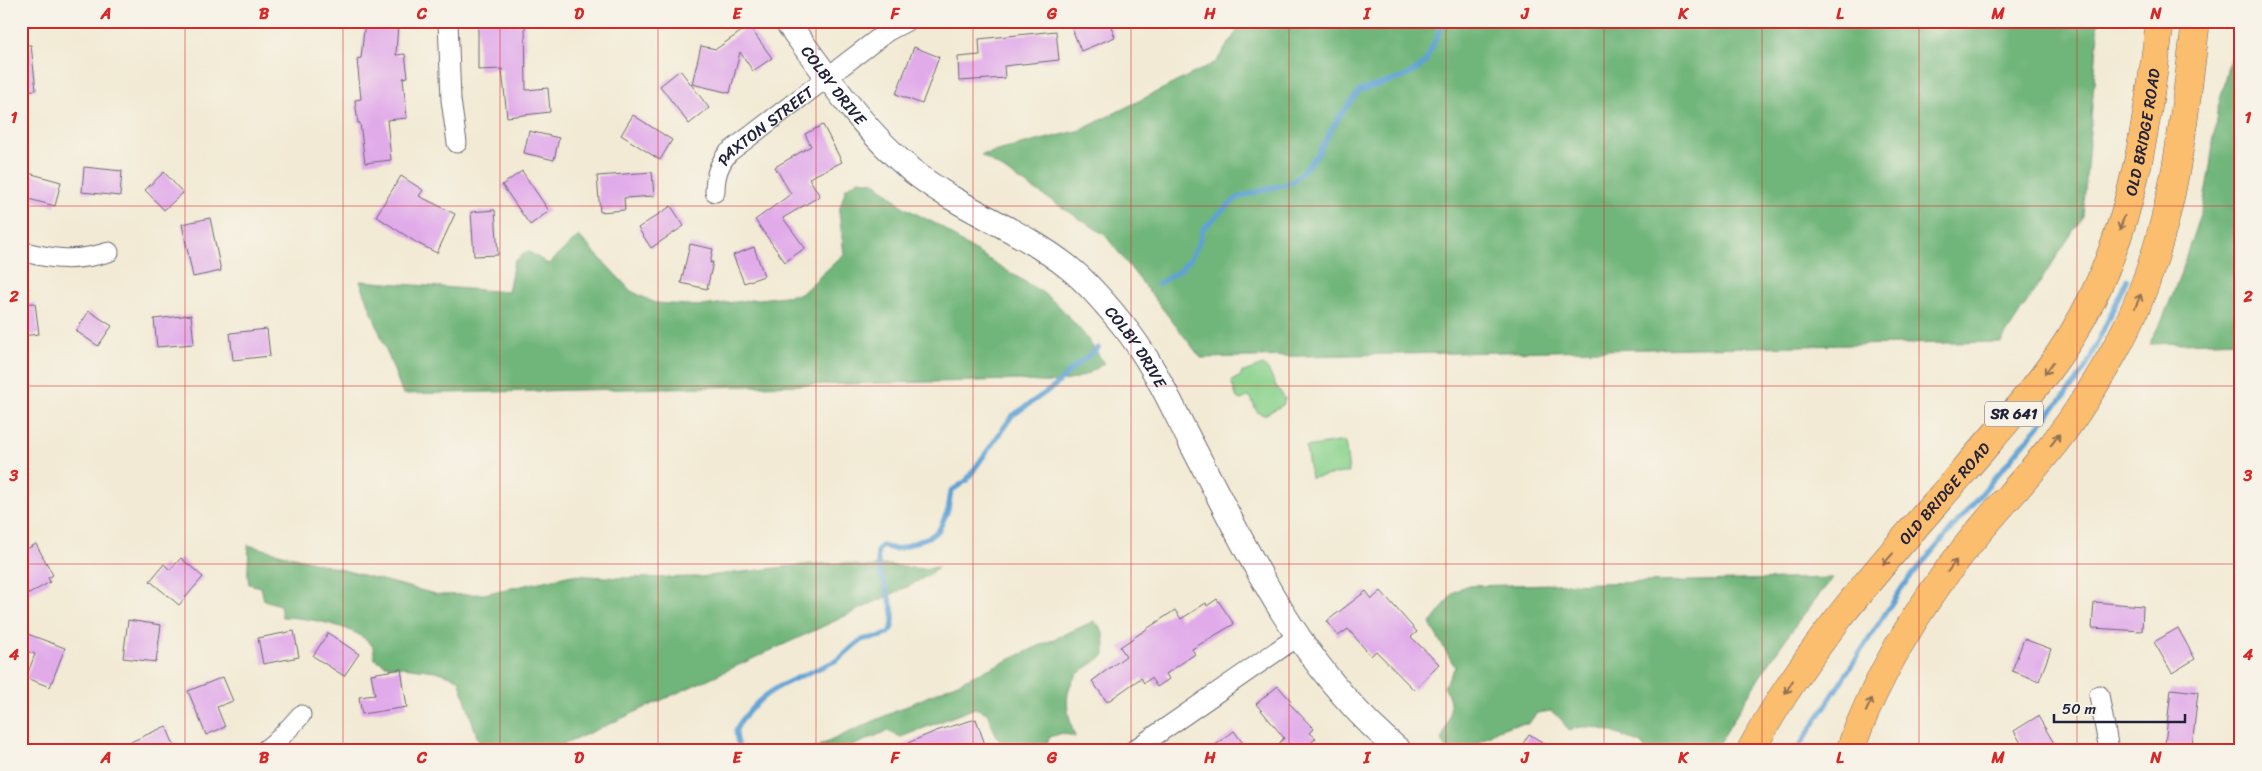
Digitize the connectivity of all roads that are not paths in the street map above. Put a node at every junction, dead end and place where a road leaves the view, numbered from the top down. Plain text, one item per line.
1 (448, 21) edge
2 (786, 21) edge
3 (907, 21) edge
4 (2160, 21) edge
5 (2196, 21) edge
6 (828, 77) junction
7 (457, 143) dead end
8 (715, 192) dead end
9 (21, 251) edge
10 (109, 252) dead end
11 (1297, 637) junction
12 (2099, 695) dead end
13 (301, 714) dead end
14 (265, 750) edge
15 (1134, 750) edge
16 (1399, 750) edge
17 (1751, 750) edge
18 (1850, 750) edge
19 (2109, 750) edge

1 - 7 street
2 - 6 street, COLBY DRIVE
3 - 6 street, PAXTON STREET
4 -> 17 main road, OLD BRIDGE ROAD / SR 641
18 -> 5 main road, SR 641
6 - 8 street, PAXTON STREET
6 - 11 street, COLBY DRIVE
9 - 10 street
11 - 15 street
11 - 16 street, COLBY DRIVE
12 - 19 street
13 - 14 street

